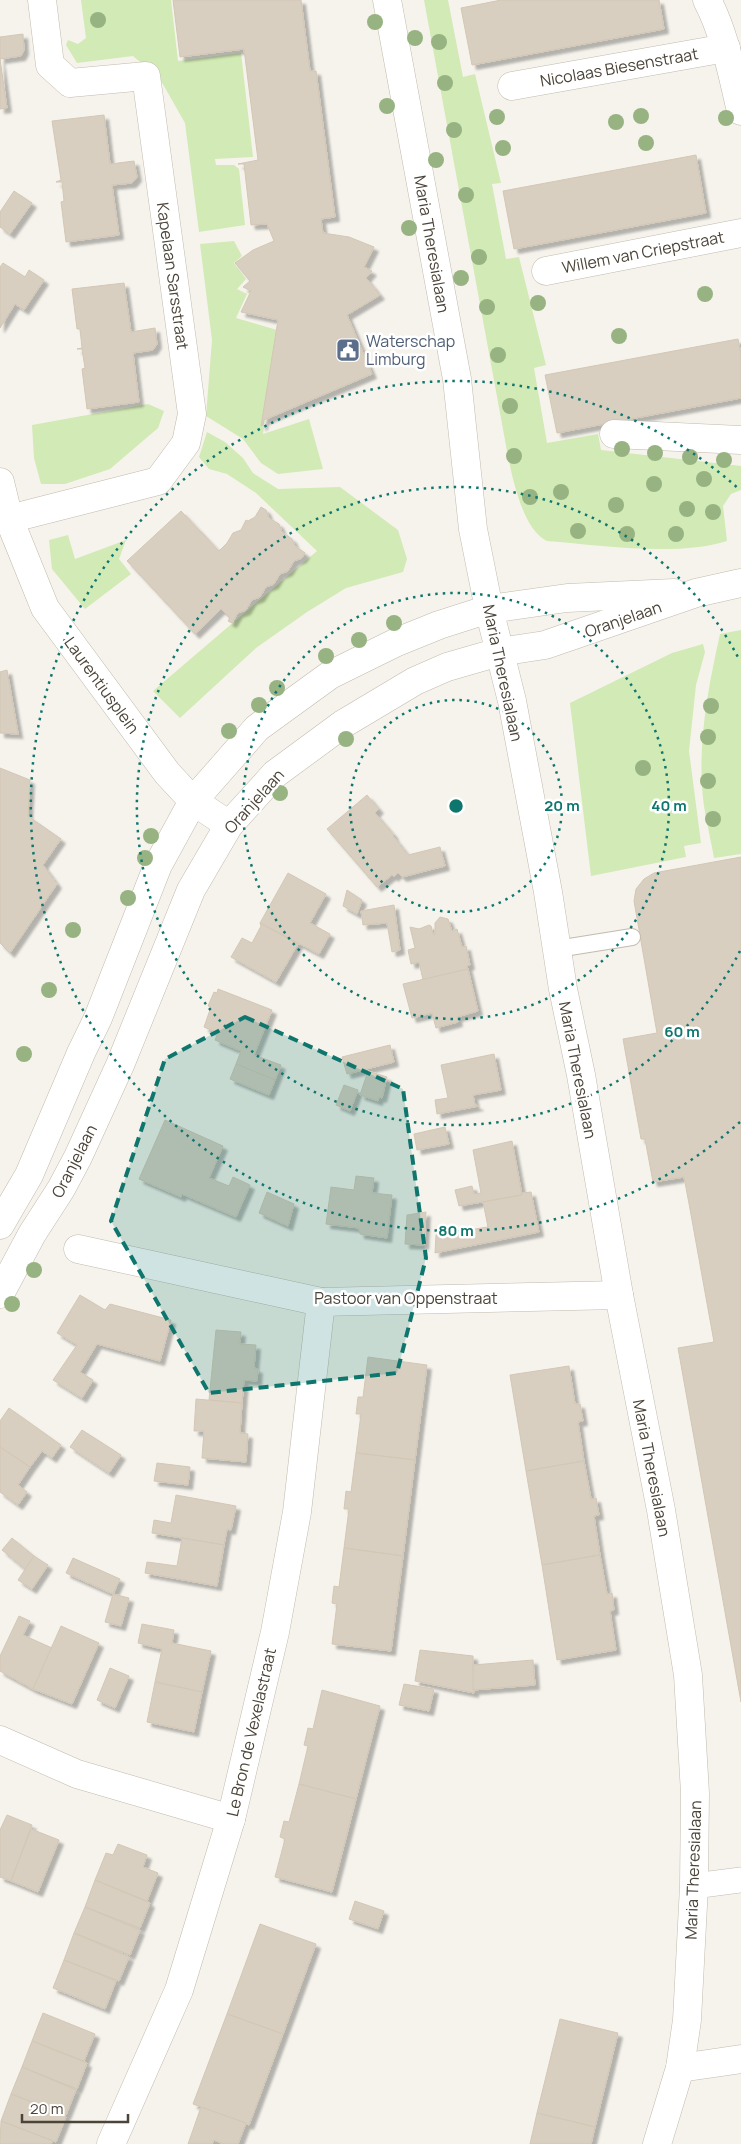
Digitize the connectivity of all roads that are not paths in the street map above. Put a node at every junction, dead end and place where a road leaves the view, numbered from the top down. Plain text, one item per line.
1 (42, 0) edge
2 (387, 0) edge
3 (707, 0) edge
4 (726, 48) junction
5 (512, 86) dead end
6 (741, 111) edge
7 (741, 233) edge
8 (546, 271) dead end
9 (614, 434) dead end
10 (741, 440) edge
11 (0, 482) edge
12 (9, 519) junction
13 (741, 583) edge
14 (696, 592) junction
15 (488, 609) junction
16 (499, 652) junction
17 (193, 801) junction
18 (229, 825) junction
19 (632, 937) dead end
20 (557, 949) junction
21 (1, 1222) edge
22 (32, 1234) junction
23 (78, 1249) dead end
24 (0, 1294) edge
25 (619, 1295) junction
26 (321, 1302) junction
27 (0, 1740) edge
28 (231, 1819) junction
29 (741, 1880) edge
30 (694, 1886) junction
31 (741, 2059) edge
32 (680, 2068) junction
33 (111, 2144) edge
34 (657, 2144) edge

1 - 12 street, Kapelaan Sarsstraat
2 - 15 street, Maria Theresialaan
3 - 4 street
4 - 5 street, Nicolaas Biesenstraat
4 - 6 street
7 - 8 street, Willem van Criepstraat
9 - 10 street
11 - 12 street, Laurentiusplein
12 - 17 street, Laurentiusplein
13 - 14 street, Oranjelaan
14 - 15 street, Oranjelaan
14 - 16 street, Oranjelaan
15 - 16 street, Maria Theresialaan
15 - 17 street, Oranjelaan
16 - 18 street, Oranjelaan
16 - 20 street, Maria Theresialaan
17 - 18 street, Laurentiusplein
17 - 21 street, Oranjelaan
18 - 22 street, Oranjelaan
19 - 20 lane
20 - 25 street, Maria Theresialaan
21 - 22 street
22 - 24 street, Oranjelaan
23 - 26 street, Pastoor van Oppenstraat
25 - 26 street, Pastoor van Oppenstraat
25 - 30 street, Maria Theresialaan
26 - 28 street, Le Bron de Vexelastraat
27 - 28 street
28 - 33 street, Le Bron de Vexelastraat
29 - 30 street
30 - 32 street, Maria Theresialaan
31 - 32 street
32 - 34 street, Maria Theresialaan

